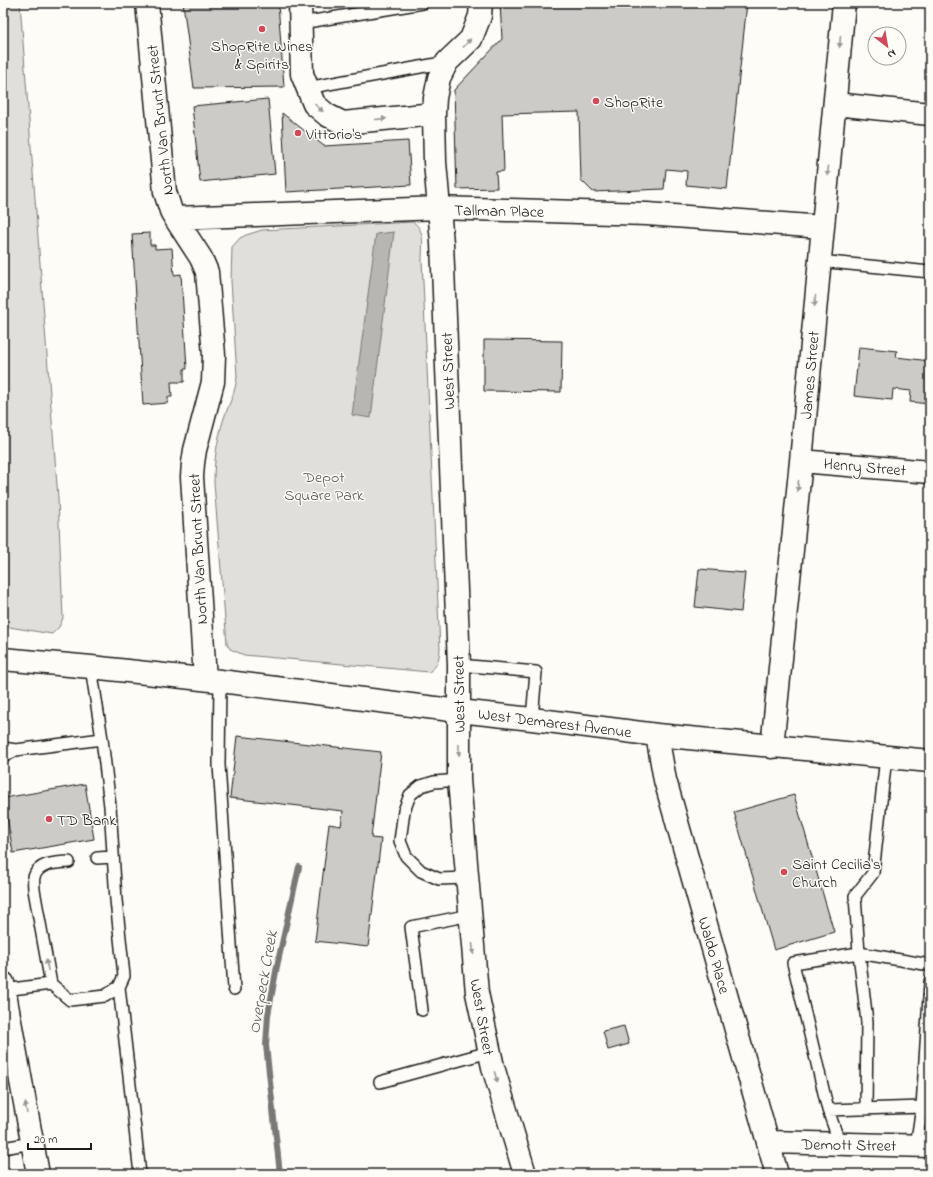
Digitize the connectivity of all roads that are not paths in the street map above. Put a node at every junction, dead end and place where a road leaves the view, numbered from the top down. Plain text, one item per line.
1 (147, 3) edge
2 (423, 3) edge
3 (481, 3) edge
4 (844, 3) edge
5 (300, 13) edge
6 (447, 62) junction
7 (307, 88) junction
8 (835, 104) junction
9 (434, 114) junction
10 (930, 114) edge
11 (439, 208) junction
12 (175, 218) junction
13 (823, 227) junction
14 (819, 261) junction
15 (930, 272) edge
16 (801, 461) junction
17 (930, 472) edge
18 (3, 659) edge
19 (459, 665) junction
20 (92, 667) junction
21 (213, 680) junction
22 (459, 711) junction
23 (532, 719) junction
24 (657, 735) junction
25 (102, 739) junction
26 (772, 747) junction
27 (3, 748) edge
28 (16, 750) junction
29 (3, 757) edge
30 (886, 757) junction
31 (930, 761) edge
32 (459, 780) junction
33 (113, 857) junction
34 (97, 858) dead end
35 (69, 862) dead end
36 (467, 878) junction
37 (470, 915) junction
38 (859, 953) junction
39 (930, 965) edge
40 (930, 982) edge
41 (51, 984) junction
42 (4, 987) edge
43 (118, 987) junction
44 (234, 990) dead end
45 (422, 1010) dead end
46 (8, 1031) edge
47 (490, 1052) junction
48 (380, 1082) dead end
49 (926, 1107) edge
50 (866, 1109) junction
51 (828, 1110) junction
52 (32, 1142) junction
53 (768, 1142) junction
54 (840, 1144) junction
55 (923, 1146) edge
56 (3, 1148) edge
57 (38, 1174) edge
58 (140, 1174) edge
59 (525, 1174) edge
60 (777, 1174) edge

1 - 12 street, North Van Brunt Street
2 - 5 lane
6 -> 3 street
4 -> 8 street, James Street
5 - 7 street
6 - 7 lane
6 - 9 street, West Street
7 -> 9 street
8 - 10 street
8 -> 13 street, James Street
9 - 11 street, West Street
11 - 12 street, Tallman Place
11 - 13 street, Tallman Place
11 - 19 street, West Street
12 - 21 street, North Van Brunt Street
13 - 14 street, James Street
14 - 15 lane
14 -> 16 street, James Street
16 - 17 street, Henry Street
16 -> 26 street, James Street
18 - 20 street, West Demarest Avenue
19 - 22 street, West Street
19 - 23 lane
20 - 21 street, West Demarest Avenue
20 - 25 lane
21 - 22 street, West Demarest Avenue
21 - 44 lane
22 - 23 street, West Demarest Avenue
22 -> 32 street, West Street
23 - 24 street, West Demarest Avenue
24 - 26 street, West Demarest Avenue
24 - 53 street, Waldo Place
25 - 28 lane
25 - 33 lane
26 - 30 street, West Demarest Avenue
27 - 28 lane
28 - 29 lane
30 - 31 street, West Demarest Avenue
30 - 38 lane
32 - 36 street, West Street
32 - 36 lane
33 - 34 lane
33 - 43 lane
41 -> 35 lane
36 - 37 street, West Street
37 - 45 lane
37 -> 47 street, West Street
38 - 39 lane
38 - 50 lane
38 - 51 lane
40 - 49 lane
41 - 42 lane
41 - 43 lane
42 - 46 street
43 - 58 lane
52 -> 46 street
47 - 48 lane
47 -> 59 street, West Street
49 - 50 lane
49 - 55 lane
50 - 51 lane
51 - 54 lane
52 - 56 lane
52 - 57 street
53 - 54 street, Demott Street
53 - 60 street, Waldo Place
54 - 55 street, Demott Street

